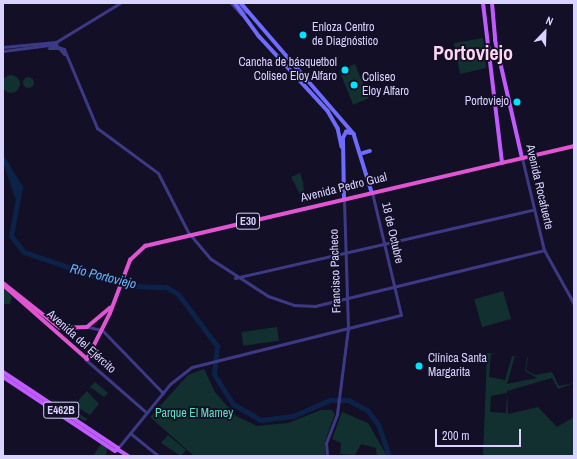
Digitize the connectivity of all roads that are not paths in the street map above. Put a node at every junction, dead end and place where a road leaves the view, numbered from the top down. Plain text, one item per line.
1 (120, 3) edge
2 (231, 3) edge
3 (236, 3) edge
4 (241, 3) edge
5 (483, 3) edge
6 (492, 3) edge
7 (246, 12) junction
8 (241, 14) junction
9 (75, 32) junction
10 (66, 38) junction
11 (50, 44) junction
12 (58, 44) junction
13 (3, 47) edge
14 (41, 49) junction
15 (3, 51) edge
16 (66, 54) junction
17 (68, 62) junction
18 (330, 111) junction
19 (354, 134) junction
20 (574, 146) edge
21 (342, 147) junction
22 (370, 151) dead end
23 (362, 154) junction
24 (522, 158) junction
25 (502, 162) junction
26 (372, 192) junction
27 (344, 198) junction
28 (532, 210) junction
29 (190, 235) junction
30 (384, 244) junction
31 (544, 250) junction
32 (345, 254) junction
33 (235, 278) junction
34 (3, 283) edge
35 (395, 288) junction
36 (347, 299) junction
37 (115, 300) junction
38 (574, 304) edge
39 (84, 328) junction
40 (348, 328) junction
41 (68, 329) junction
42 (102, 330) junction
43 (63, 340) junction
44 (84, 358) junction
45 (3, 372) edge
46 (3, 377) edge
47 (163, 393) junction
48 (147, 413) junction
49 (130, 433) junction
50 (117, 449) junction
51 (128, 456) edge
52 (158, 456) edge
53 (327, 456) edge

1 - 9 street
2 - 8 street
3 - 7 street
3 - 8 main road
4 - 7 main road
5 - 25 main road
6 - 24 main road, Avenida Rocafuerte
7 - 18 main road
8 - 18 main road
9 - 10 street
9 - 11 street
10 - 12 street
10 - 16 street
11 - 12 street
11 - 13 street
12 - 14 street
12 - 16 street
14 - 15 street
14 - 17 street
16 - 17 street
17 - 29 street
18 - 19 main road
18 - 21 main road, Francisco Pacheco
19 - 21 main road
19 - 23 main road, 18 de Octubre
20 - 24 highway, Avenida Pedro Gual / E30
21 - 27 main road, Francisco Pacheco
22 - 23 main road
23 - 26 main road, 18 de Octubre
24 - 25 highway, Avenida Pedro Gual / E30
24 - 28 street, Avenida Rocafuerte
25 - 26 highway, Avenida Pedro Gual / E30
26 - 27 highway, Avenida Pedro Gual / E30
26 - 30 street, 18 de Octubre
27 - 29 highway, Avenida Pedro Gual / E30
27 - 32 street, Francisco Pacheco
28 - 30 street
28 - 31 street, Avenida Rocafuerte
29 - 33 street
29 - 37 highway, Avenida Pedro Gual / E30
30 - 32 street
30 - 35 street, 18 de Octubre
31 - 35 street
31 - 38 street, Avenida Rocafuerte
32 - 33 street
32 - 36 street, Francisco Pacheco
33 - 36 street
34 - 41 highway, E30
34 - 43 highway, Avenida del Ejército / E30
35 - 36 street
35 - 40 street, 18 de Octubre
36 - 40 street, Francisco Pacheco
37 - 39 highway, E30
37 - 42 highway, E30
39 - 41 highway, E30
39 - 42 street
40 - 47 street
40 - 53 street, Francisco Pacheco
41 - 43 highway
42 - 44 highway, E30
42 - 47 street
43 - 44 highway, Avenida del Ejército / E30
44 - 48 street, Avenida del Ejército
45 - 50 main road, E462B
46 - 50 main road, E462B
47 - 48 street
48 - 49 street
49 - 50 street
49 - 52 street
50 - 51 main road, E462B

